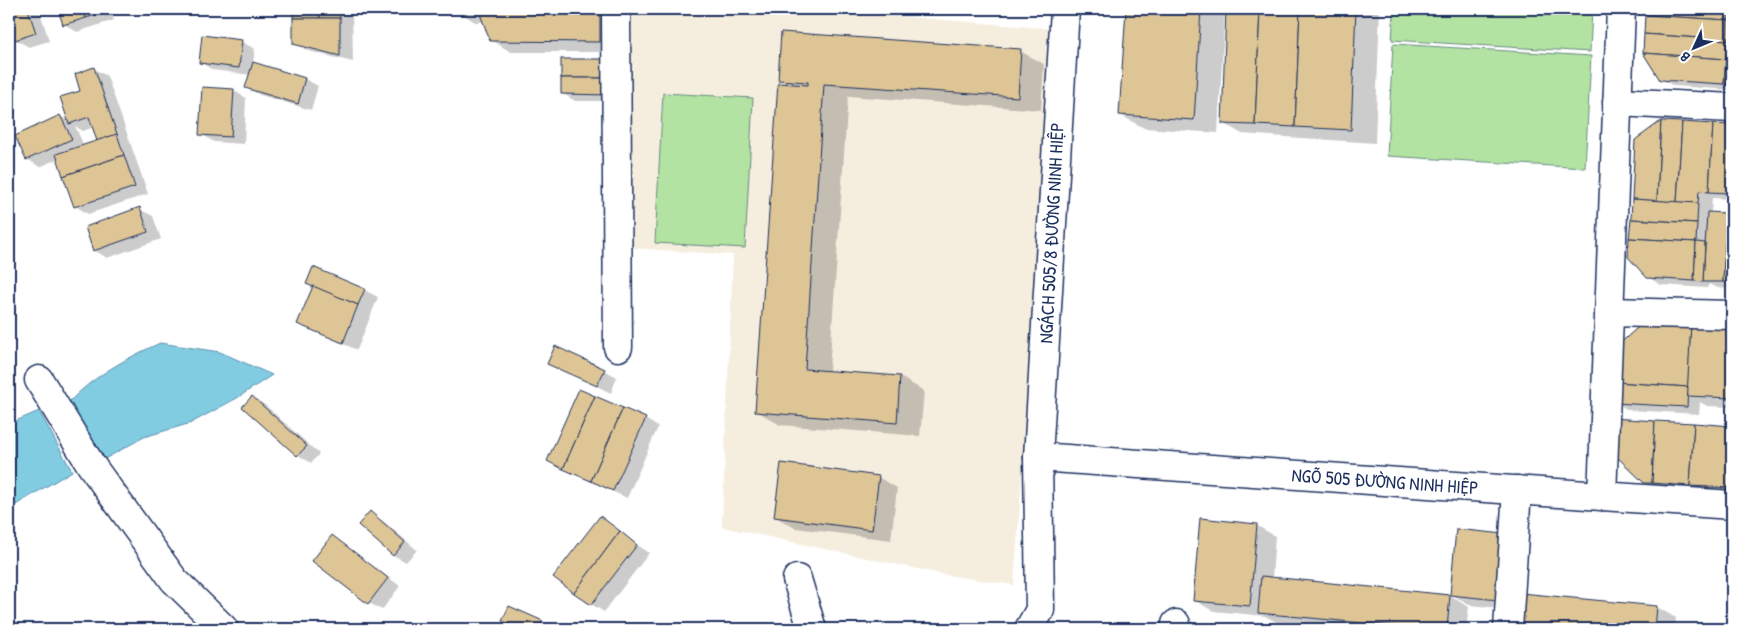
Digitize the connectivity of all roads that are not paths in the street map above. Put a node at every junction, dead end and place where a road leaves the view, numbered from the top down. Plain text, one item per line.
1 (616, 9) edge
2 (1065, 9) edge
3 (1621, 9) edge
4 (1617, 102) junction
5 (1732, 108) edge
6 (1609, 312) junction
7 (1732, 315) edge
8 (618, 347) dead end
9 (39, 380) dead end
10 (1038, 457) junction
11 (1517, 490) junction
12 (1602, 496) junction
13 (1732, 505) edge
14 (797, 579) dead end
15 (224, 629) edge
16 (812, 629) edge
17 (1029, 629) edge
18 (1508, 629) edge

1 - 8 street
2 - 10 street, NGÁCH 505/8 ĐƯỜNG NINH HIỆP
3 - 4 street
4 - 5 street
4 - 6 street
6 - 7 street
6 - 12 street
9 - 15 street
10 - 11 street, NGÕ 505 ĐƯỜNG NINH HIỆP
10 - 17 street, NGÁCH 505/8 ĐƯỜNG NINH HIỆP
11 - 12 street, NGÕ 505 ĐƯỜNG NINH HIỆP
11 - 18 street
12 - 13 street, NGÕ 505 ĐƯỜNG NINH HIỆP
14 - 16 street

